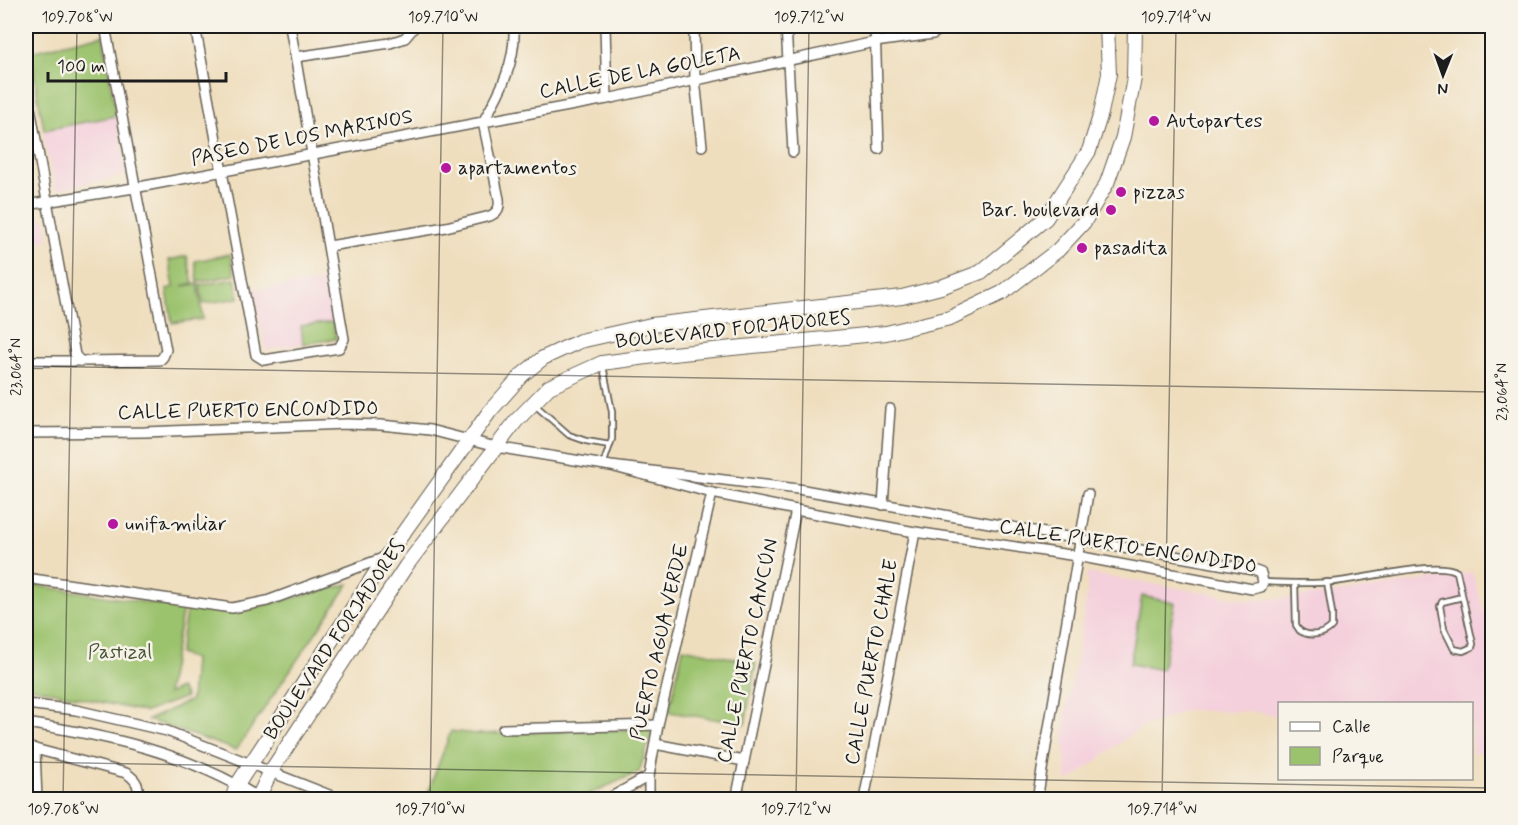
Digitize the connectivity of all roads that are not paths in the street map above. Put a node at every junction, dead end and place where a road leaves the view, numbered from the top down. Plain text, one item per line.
1 (105, 26) edge
2 (195, 26) edge
3 (290, 26) edge
4 (415, 26) edge
5 (514, 26) edge
6 (605, 26) edge
7 (694, 26) edge
8 (786, 26) edge
9 (875, 26) edge
10 (942, 26) edge
11 (1107, 26) edge
12 (1135, 26) edge
13 (875, 42) junction
14 (296, 57) junction
15 (787, 62) junction
16 (695, 79) junction
17 (26, 85) edge
18 (607, 99) junction
19 (28, 109) edge
20 (483, 122) junction
21 (702, 146) dead end
22 (879, 149) dead end
23 (793, 152) dead end
24 (313, 153) junction
25 (223, 171) junction
26 (134, 188) junction
27 (47, 202) junction
28 (26, 204) edge
29 (329, 246) junction
30 (26, 361) edge
31 (80, 361) junction
32 (602, 363) junction
33 (533, 403) junction
34 (890, 408) dead end
35 (26, 433) edge
36 (470, 440) junction
37 (610, 445) junction
38 (496, 447) junction
39 (607, 466) junction
40 (788, 488) junction
41 (712, 494) junction
42 (1088, 494) dead end
43 (883, 505) junction
44 (785, 508) junction
45 (796, 510) junction
46 (915, 532) junction
47 (1080, 540) junction
48 (1077, 556) junction
49 (386, 557) junction
50 (1197, 561) junction
51 (26, 578) edge
52 (1193, 579) junction
53 (1263, 582) junction
54 (1327, 582) junction
55 (1295, 583) junction
56 (1462, 597) junction
57 (26, 704) edge
58 (26, 723) edge
59 (658, 725) junction
60 (502, 729) dead end
61 (655, 744) junction
62 (30, 748) edge
63 (744, 761) junction
64 (251, 764) junction
65 (271, 771) junction
66 (649, 776) junction
67 (237, 784) junction
68 (257, 798) edge
69 (37, 800) edge
70 (138, 800) edge
71 (232, 800) edge
72 (342, 800) edge
73 (606, 800) edge
74 (649, 800) edge
75 (736, 800) edge
76 (864, 800) edge
77 (1037, 800) edge

1 - 26 street
2 - 25 street
3 - 14 street
4 - 14 street
5 - 20 street
6 - 18 street
7 - 16 street
8 - 15 street
9 - 13 street
10 - 13 street, CALLE DE LA GOLETA
11 - 36 main road, BOULEVARD FORJADORES
12 - 32 main road, BOULEVARD FORJADORES
13 - 15 street, CALLE DE LA GOLETA
13 - 22 street
14 - 24 street
15 - 16 street, CALLE DE LA GOLETA
15 - 23 street
16 - 18 street, CALLE DE LA GOLETA
16 - 21 street
17 - 19 street
18 - 20 street, CALLE DE LA GOLETA
19 - 27 street
20 - 24 street, PASEO DE LOS MARINOS
20 - 29 street
24 - 25 street, PASEO DE LOS MARINOS
24 - 29 street
25 - 26 street, PASEO DE LOS MARINOS
25 - 29 street
26 - 27 street, PASEO DE LOS MARINOS
26 - 31 street
27 - 28 street, PASEO DE LOS MARINOS
27 - 31 street
30 - 31 street
32 - 33 main road, BOULEVARD FORJADORES
32 - 37 lane
33 - 37 lane
33 - 38 main road, BOULEVARD FORJADORES
34 - 43 street
35 - 36 street, CALLE PUERTO ENCONDIDO
36 - 38 street, CALLE PUERTO ENCONDIDO
36 - 49 main road, BOULEVARD FORJADORES
37 - 39 lane
38 - 39 street, CALLE PUERTO ENCONDIDO
38 - 65 main road, BOULEVARD FORJADORES
39 - 40 street, CALLE PUERTO ENCONDIDO
39 - 41 street, CALLE PUERTO ENCONDIDO
40 - 43 street, CALLE PUERTO ENCONDIDO
40 - 44 street
41 - 44 street, CALLE PUERTO ENCONDIDO
41 - 59 street, PUERTO AGUA VERDE
42 - 47 street
43 - 47 street, CALLE PUERTO ENCONDIDO
44 - 45 street, CALLE PUERTO ENCONDIDO
45 - 46 street, CALLE PUERTO ENCONDIDO
45 - 63 street, CALLE PUERTO CANCÚN
46 - 48 street, CALLE PUERTO ENCONDIDO
46 - 76 street, CALLE PUERTO CHALE
47 - 48 street
47 - 50 street, CALLE PUERTO ENCONDIDO
48 - 52 street, CALLE PUERTO ENCONDIDO
48 - 77 street
49 - 51 street
49 - 64 main road, BOULEVARD FORJADORES
50 - 52 street
50 - 53 street, CALLE PUERTO ENCONDIDO
52 - 53 street, CALLE PUERTO ENCONDIDO
53 - 55 lane
54 - 55 lane
54 - 55 lane
54 - 56 lane
56 - 56 lane
57 - 64 street
58 - 67 street
59 - 60 street
59 - 61 street, PUERTO AGUA VERDE
61 - 63 street
61 - 66 street, PUERTO AGUA VERDE
62 - 69 street
62 - 70 street
63 - 75 street, CALLE PUERTO CANCÚN
64 - 65 street
64 - 67 main road, BOULEVARD FORJADORES
65 - 68 main road, BOULEVARD FORJADORES
65 - 72 street
66 - 73 street
66 - 74 street, PUERTO AGUA VERDE
67 - 68 street
67 - 71 main road, BOULEVARD FORJADORES

